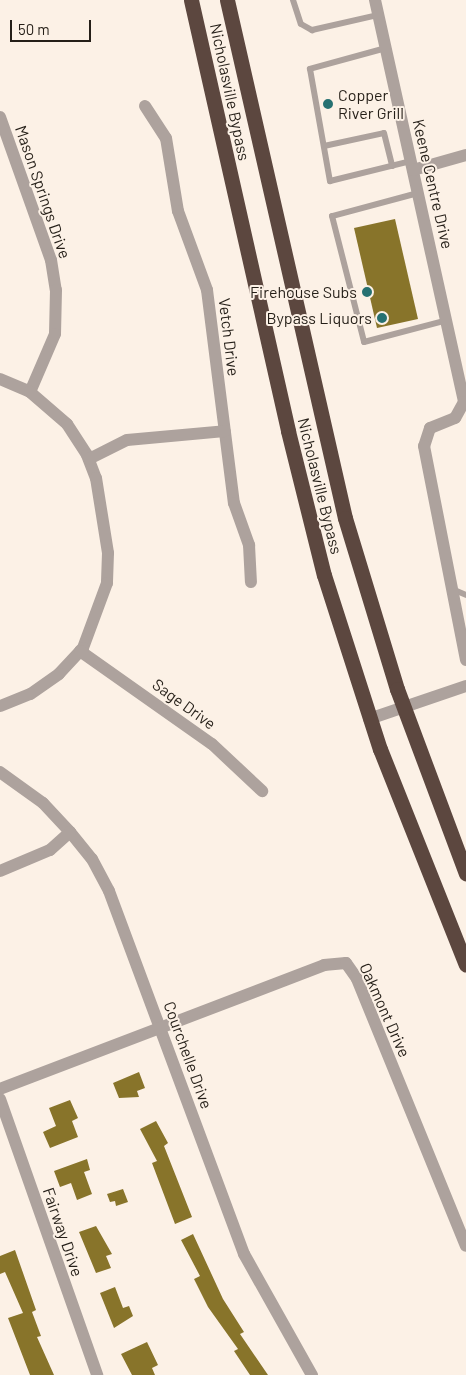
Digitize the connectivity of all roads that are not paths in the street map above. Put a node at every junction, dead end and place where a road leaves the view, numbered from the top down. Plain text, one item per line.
1 (191, 0) edge
2 (227, 0) edge
3 (293, 0) edge
4 (375, 0) edge
5 (378, 16) junction
6 (386, 48) junction
7 (144, 106) dead end
8 (0, 117) edge
9 (324, 146) junction
10 (466, 155) edge
11 (412, 165) junction
12 (392, 166) junction
13 (418, 193) junction
14 (447, 320) junction
15 (0, 379) edge
16 (30, 392) junction
17 (225, 431) junction
18 (89, 459) junction
19 (251, 582) dead end
20 (452, 589) junction
21 (466, 595) edge
22 (80, 651) junction
23 (465, 653) edge
24 (466, 686) edge
25 (0, 706) edge
26 (403, 707) junction
27 (369, 719) junction
28 (0, 772) edge
29 (262, 792) dead end
30 (70, 832) junction
31 (0, 871) edge
32 (466, 874) edge
33 (466, 966) edge
34 (162, 1029) junction
35 (0, 1089) edge
36 (0, 1098) edge
37 (466, 1246) edge
38 (97, 1375) edge
39 (312, 1375) edge

1 - 27 highway, Nicholasville Bypass
2 - 26 highway, Nicholasville Bypass
3 - 5 lane
4 - 5 street, Keene Centre Drive
5 - 6 street, Keene Centre Drive
6 - 9 lane
6 - 11 street, Keene Centre Drive
7 - 17 street, Vetch Drive
8 - 16 street, Mason Springs Drive
9 - 12 lane
9 - 12 lane
10 - 11 street
11 - 12 lane
11 - 13 street, Keene Centre Drive
13 - 14 street, Keene Centre Drive
13 - 14 lane
14 - 20 street, Keene Centre Drive
15 - 16 street
16 - 18 street
17 - 18 street
17 - 19 street, Vetch Drive
18 - 22 street
20 - 21 lane
20 - 23 street, Keene Centre Drive
22 - 25 street
22 - 29 street, Sage Drive
24 - 26 street
26 - 27 street
26 - 32 highway, Nicholasville Bypass
27 - 33 highway, Nicholasville Bypass
28 - 30 street, Courchelle Drive
30 - 31 street
30 - 34 street, Courchelle Drive
34 - 35 street, Oakmont Drive
34 - 37 street, Oakmont Drive
34 - 39 street, Courchelle Drive
36 - 38 street, Fairway Drive

